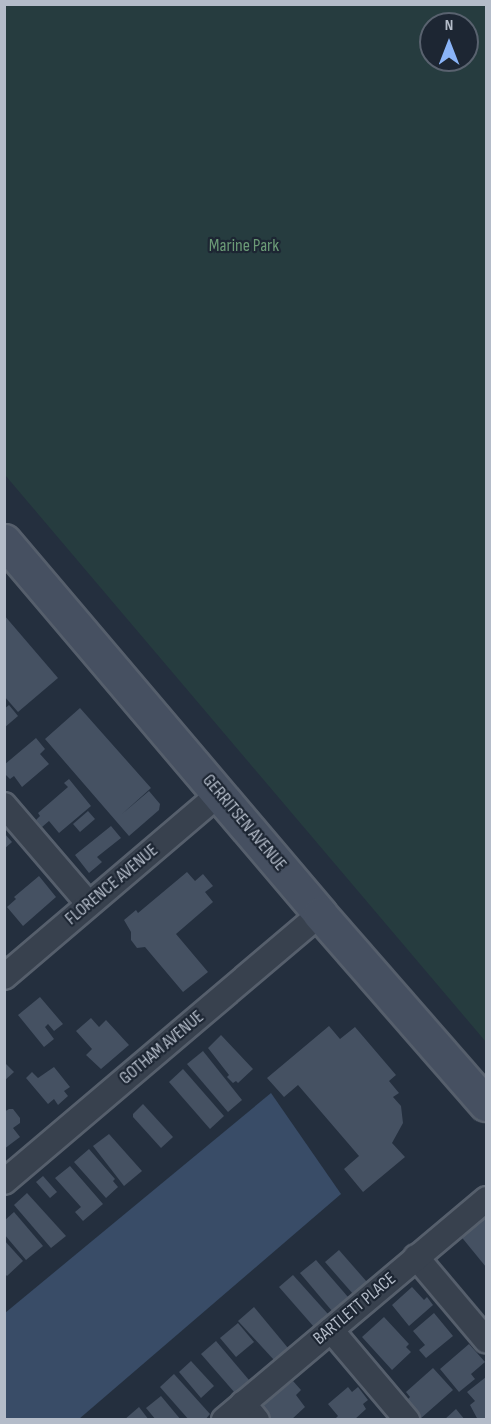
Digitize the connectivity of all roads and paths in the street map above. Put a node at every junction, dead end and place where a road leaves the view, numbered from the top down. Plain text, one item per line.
1 (4, 541) edge
2 (220, 793) junction
3 (4, 805) edge
4 (89, 904) junction
5 (320, 914) junction
6 (4, 977) edge
7 (486, 1104) edge
8 (4, 1182) edge
9 (486, 1199) edge
10 (417, 1257) junction
11 (331, 1330) junction
12 (486, 1340) edge
13 (250, 1411) edge
14 (224, 1419) edge
15 (407, 1419) edge

1 - 2 main road, GERRITSEN AVENUE
2 - 4 street, FLORENCE AVENUE
2 - 5 main road, GERRITSEN AVENUE
3 - 4 street
4 - 6 street, FLORENCE AVENUE
5 - 7 main road, GERRITSEN AVENUE
5 - 8 street, GOTHAM AVENUE
9 - 10 street, BARTLETT PLACE
10 - 11 street, BARTLETT PLACE
10 - 12 street
11 - 13 street, BARTLETT PLACE
11 - 15 street
13 - 14 street, BARTLETT PLACE

